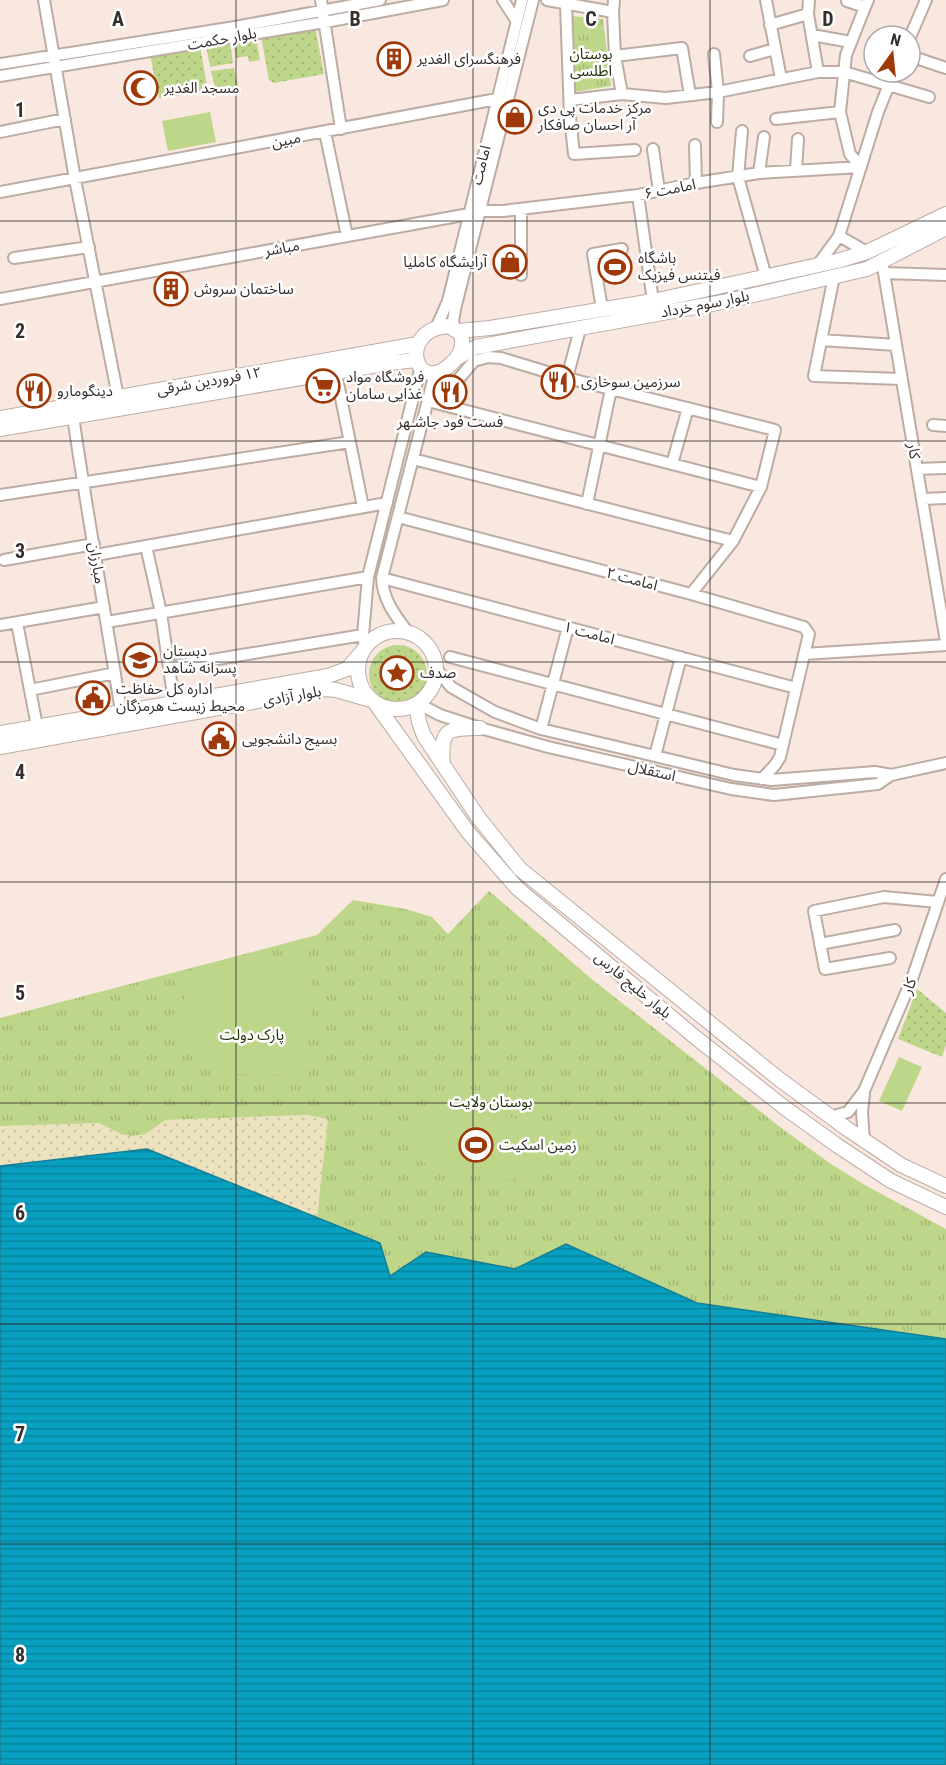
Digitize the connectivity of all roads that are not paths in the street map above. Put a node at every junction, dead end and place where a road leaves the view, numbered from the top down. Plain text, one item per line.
1 (44, 0) edge
2 (380, 0) edge
3 (444, 0) edge
4 (503, 0) edge
5 (522, 0) edge
6 (533, 0) edge
7 (547, 0) edge
8 (615, 0) edge
9 (766, 0) edge
10 (809, 0) edge
11 (926, 0) edge
12 (847, 1) edge
13 (566, 4) junction
14 (866, 4) edge
15 (322, 5) edge
16 (613, 12) junction
17 (808, 14) junction
18 (516, 20) junction
19 (325, 22) junction
20 (916, 24) edge
21 (770, 26) junction
22 (812, 35) junction
23 (851, 42) junction
24 (775, 49) junction
25 (714, 54) dead end
26 (53, 55) junction
27 (615, 56) junction
28 (750, 56) dead end
29 (922, 60) edge
30 (0, 64) edge
31 (56, 67) junction
32 (946, 68) edge
33 (818, 72) junction
34 (844, 72) junction
35 (0, 76) edge
36 (862, 77) edge
37 (781, 78) junction
38 (889, 84) joint
39 (718, 92) junction
40 (621, 94) junction
41 (690, 95) junction
42 (929, 97) dead end
43 (497, 99) junction
44 (570, 100) junction
45 (840, 112) junction
46 (65, 119) junction
47 (776, 119) dead end
48 (717, 122) dead end
49 (341, 129) junction
50 (742, 131) dead end
51 (0, 132) edge
52 (326, 132) junction
53 (764, 137) dead end
54 (798, 139) dead end
55 (695, 145) dead end
56 (653, 149) dead end
57 (635, 150) dead end
58 (861, 167) junction
59 (796, 170) junction
60 (759, 173) junction
61 (738, 177) junction
62 (75, 179) junction
63 (696, 183) junction
64 (659, 191) junction
65 (0, 192) edge
66 (638, 195) junction
67 (521, 209) junction
68 (474, 213) junction
69 (946, 214) edge
70 (946, 228) edge
71 (347, 236) junction
72 (839, 236) junction
73 (88, 247) junction
74 (622, 249) dead end
75 (867, 252) junction
76 (14, 258) dead end
77 (817, 266) junction
78 (883, 267) junction
79 (521, 275) dead end
80 (946, 275) edge
81 (834, 276) junction
82 (766, 277) junction
83 (95, 281) junction
84 (0, 299) edge
85 (653, 301) junction
86 (602, 309) junction
87 (436, 328) junction
88 (490, 328) junction
89 (580, 329) junction
90 (456, 330) junction
91 (821, 340) junction
92 (498, 343) junction
93 (418, 344) junction
94 (896, 345) junction
95 (388, 356) junction
96 (457, 358) junction
97 (418, 365) junction
98 (336, 373) junction
99 (435, 373) junction
100 (567, 378) junction
101 (902, 380) junction
102 (611, 389) junction
103 (117, 397) junction
104 (433, 402) junction
105 (688, 408) junction
106 (74, 416) junction
107 (0, 418) edge
108 (933, 425) dead end
109 (946, 426) edge
110 (0, 429) edge
111 (350, 442) junction
112 (599, 445) junction
113 (413, 459) junction
114 (672, 464) junction
115 (946, 468) edge
116 (917, 469) junction
117 (82, 483) junction
118 (761, 486) junction
119 (0, 495) edge
120 (946, 498) edge
121 (922, 499) junction
122 (387, 503) junction
123 (587, 504) junction
124 (363, 507) junction
125 (398, 516) junction
126 (733, 541) junction
127 (146, 546) junction
128 (95, 550) junction
129 (4, 560) dead end
130 (382, 578) junction
131 (368, 582) junction
132 (383, 591) junction
133 (691, 594) junction
134 (104, 607) junction
135 (161, 613) junction
136 (107, 622) junction
137 (17, 623) junction
138 (0, 626) edge
139 (568, 627) junction
140 (409, 634) junction
141 (946, 644) edge
142 (364, 645) junction
143 (804, 654) junction
144 (450, 657) dead end
145 (681, 657) junction
146 (169, 667) junction
147 (435, 667) junction
148 (115, 673) junction
149 (553, 684) junction
150 (796, 688) junction
151 (30, 690) junction
152 (373, 701) junction
153 (174, 702) junction
154 (417, 703) junction
155 (121, 711) junction
156 (666, 714) junction
157 (37, 726) junction
158 (480, 728) junction
159 (541, 729) junction
160 (0, 733) edge
161 (783, 745) junction
162 (0, 747) edge
163 (656, 756) junction
164 (780, 757) junction
165 (946, 763) edge
166 (444, 766) junction
167 (891, 775) junction
168 (762, 778) junction
169 (784, 779) junction
170 (946, 879) edge
171 (938, 902) junction
172 (895, 930) dead end
173 (820, 944) junction
174 (890, 958) dead end
175 (864, 1091) junction
176 (830, 1117) junction
177 (864, 1140) junction
178 (946, 1186) edge
179 (946, 1207) edge

1 - 26 street
2 - 15 street, بلوار حکمت
3 - 19 street, بلوار حکمت
4 - 18 street
5 - 18 street, امامت
6 - 68 street, امامت
7 - 13 street
8 - 16 street
9 - 21 street
10 - 17 street
11 - 20 street
12 - 14 street
13 - 16 street
13 - 44 street
14 - 23 street
15 - 19 street
15 - 26 street, بلوار حکمت
16 - 27 street
17 - 21 street
17 - 22 street
18 - 43 street, امامت
19 - 31 street, بلوار حکمت
19 - 49 street
21 - 24 street
22 - 23 street
22 - 33 street
23 - 34 street
24 - 28 street
24 - 37 street
25 - 39 street
26 - 30 street, بلوار حکمت
26 - 31 street
27 - 40 street
27 - 41 street
29 - 32 street
31 - 35 street, بلوار حکمت
31 - 46 street
33 - 34 street
33 - 37 street
34 - 36 street
34 - 45 street
37 - 39 street
38 - 42 street
38 - 58 street
39 - 41 street
39 - 48 street
40 - 41 street
40 - 44 street
43 - 49 street, مبین
43 - 68 street, امامت
44 - 57 street
45 - 47 street
45 - 58 street
46 - 51 street
46 - 62 street
49 - 52 street, مبین
50 - 61 street
52 - 62 street, مبین
52 - 71 street
53 - 60 street
54 - 59 street
55 - 63 street
56 - 64 street
58 - 59 street, امامت ۶
58 - 72 street
59 - 60 street, امامت ۶
60 - 61 street, امامت ۶
61 - 63 street, امامت ۶
61 - 82 street
62 - 65 street, مبین
62 - 73 street
63 - 64 street, امامت ۶
64 - 66 street, امامت ۶
66 - 67 street, امامت ۶
66 - 85 street
67 - 68 street, امامت ۶
67 - 79 street
68 - 71 street, مباشر
68 - 87 street, امامت
68 - 90 street, امامت
69 - 75 main road, بلوار سوم خرداد
70 - 78 main road, بلوار سوم خرداد
71 - 83 street, مباشر
72 - 75 street
72 - 77 street
73 - 76 street
73 - 83 street
74 - 86 street
75 - 77 main road, بلوار سوم خرداد
77 - 82 main road, بلوار سوم خرداد
78 - 80 street
78 - 81 main road, بلوار سوم خرداد
78 - 94 street, کار
81 - 89 main road, بلوار سوم خرداد
81 - 91 street
82 - 85 main road, بلوار سوم خرداد
83 - 84 street, مباشر
83 - 103 street
85 - 86 main road, بلوار سوم خرداد
86 - 88 main road, بلوار سوم خرداد
87 - 90 main road
87 - 93 main road
88 - 90 main road, بلوار سوم خرداد
88 - 92 main road
89 - 92 main road, بلوار سوم خرداد
89 - 100 street
90 - 96 main road
91 - 94 street
91 - 101 street
92 - 96 main road, بلوار سوم خرداد
93 - 95 main road, ١٢ فروردین شرقی
93 - 97 main road
94 - 101 street, کار
95 - 97 main road, ١٢ فروردین شرقی
95 - 98 main road, ١٢ فروردین شرقی
95 - 103 main road, ١٢ فروردین شرقی
96 - 99 main road
97 - 99 main road
97 - 122 street
98 - 106 main road, ١٢ فروردین شرقی
98 - 111 street
99 - 104 street
100 - 102 street
100 - 104 street
101 - 116 street, کار
102 - 105 street
102 - 112 street
103 - 107 main road, ١٢ فروردین شرقی
104 - 112 street
104 - 113 street
105 - 114 street
105 - 118 street
106 - 110 main road, ١٢ فروردین شرقی
106 - 117 street, مبارزان
108 - 109 street
111 - 117 street
111 - 124 street
112 - 114 street
112 - 123 street
113 - 123 street
113 - 125 street
114 - 118 street
115 - 116 street
116 - 121 street, کار
117 - 119 street
117 - 128 street, مبارزان
118 - 126 street
120 - 121 street
121 - 141 street, کار
122 - 124 street
122 - 131 street
123 - 126 street
124 - 127 street
125 - 130 street
125 - 133 street, امامت ۲
126 - 133 street
127 - 128 street
127 - 135 street
128 - 129 street
128 - 134 street, مبارزان
130 - 132 street
130 - 139 street, امامت ۱
131 - 132 street
131 - 135 street
131 - 142 street
132 - 140 street
133 - 143 street, امامت ۲
134 - 136 street, مبارزان
134 - 137 street
135 - 136 street
135 - 146 street
136 - 148 street, مبارزان
137 - 138 street
137 - 151 street
139 - 145 street, امامت ۱
139 - 149 street
140 - 142 main road
140 - 147 main road
141 - 143 street
142 - 146 street
142 - 152 main road
142 - 153 main road, بلوار آزادی
143 - 150 street, امامت ۲
144 - 149 street
145 - 150 street, امامت ۱
145 - 156 street
146 - 153 street
147 - 154 main road
147 - 159 street, استقلال
148 - 151 street
148 - 155 street, مبارزان
149 - 156 street
149 - 159 street
150 - 161 street, امامت ۲
151 - 157 street
152 - 154 main road
152 - 162 main road, بلوار آزادی
152 - 179 main road, بلوار خلیج فارس
153 - 155 main road, بلوار آزادی
154 - 158 street, استقلال
154 - 166 main road, بلوار خلیج فارس
155 - 157 main road, بلوار آزادی
156 - 161 street
156 - 163 street
157 - 160 main road, بلوار آزادی
158 - 166 main road
158 - 167 street, استقلال
159 - 163 street, استقلال
161 - 164 street, امامت ۲
163 - 168 street, استقلال
164 - 168 street
164 - 169 street
165 - 167 street, استقلال
166 - 176 main road, بلوار خلیج فارس
167 - 169 street, استقلال
168 - 169 street, استقلال
170 - 171 street, کار
171 - 173 street
171 - 175 street, کار
172 - 173 street
173 - 174 street
175 - 176 street
175 - 177 street
176 - 177 main road, بلوار خلیج فارس
177 - 178 main road, بلوار خلیج فارس

